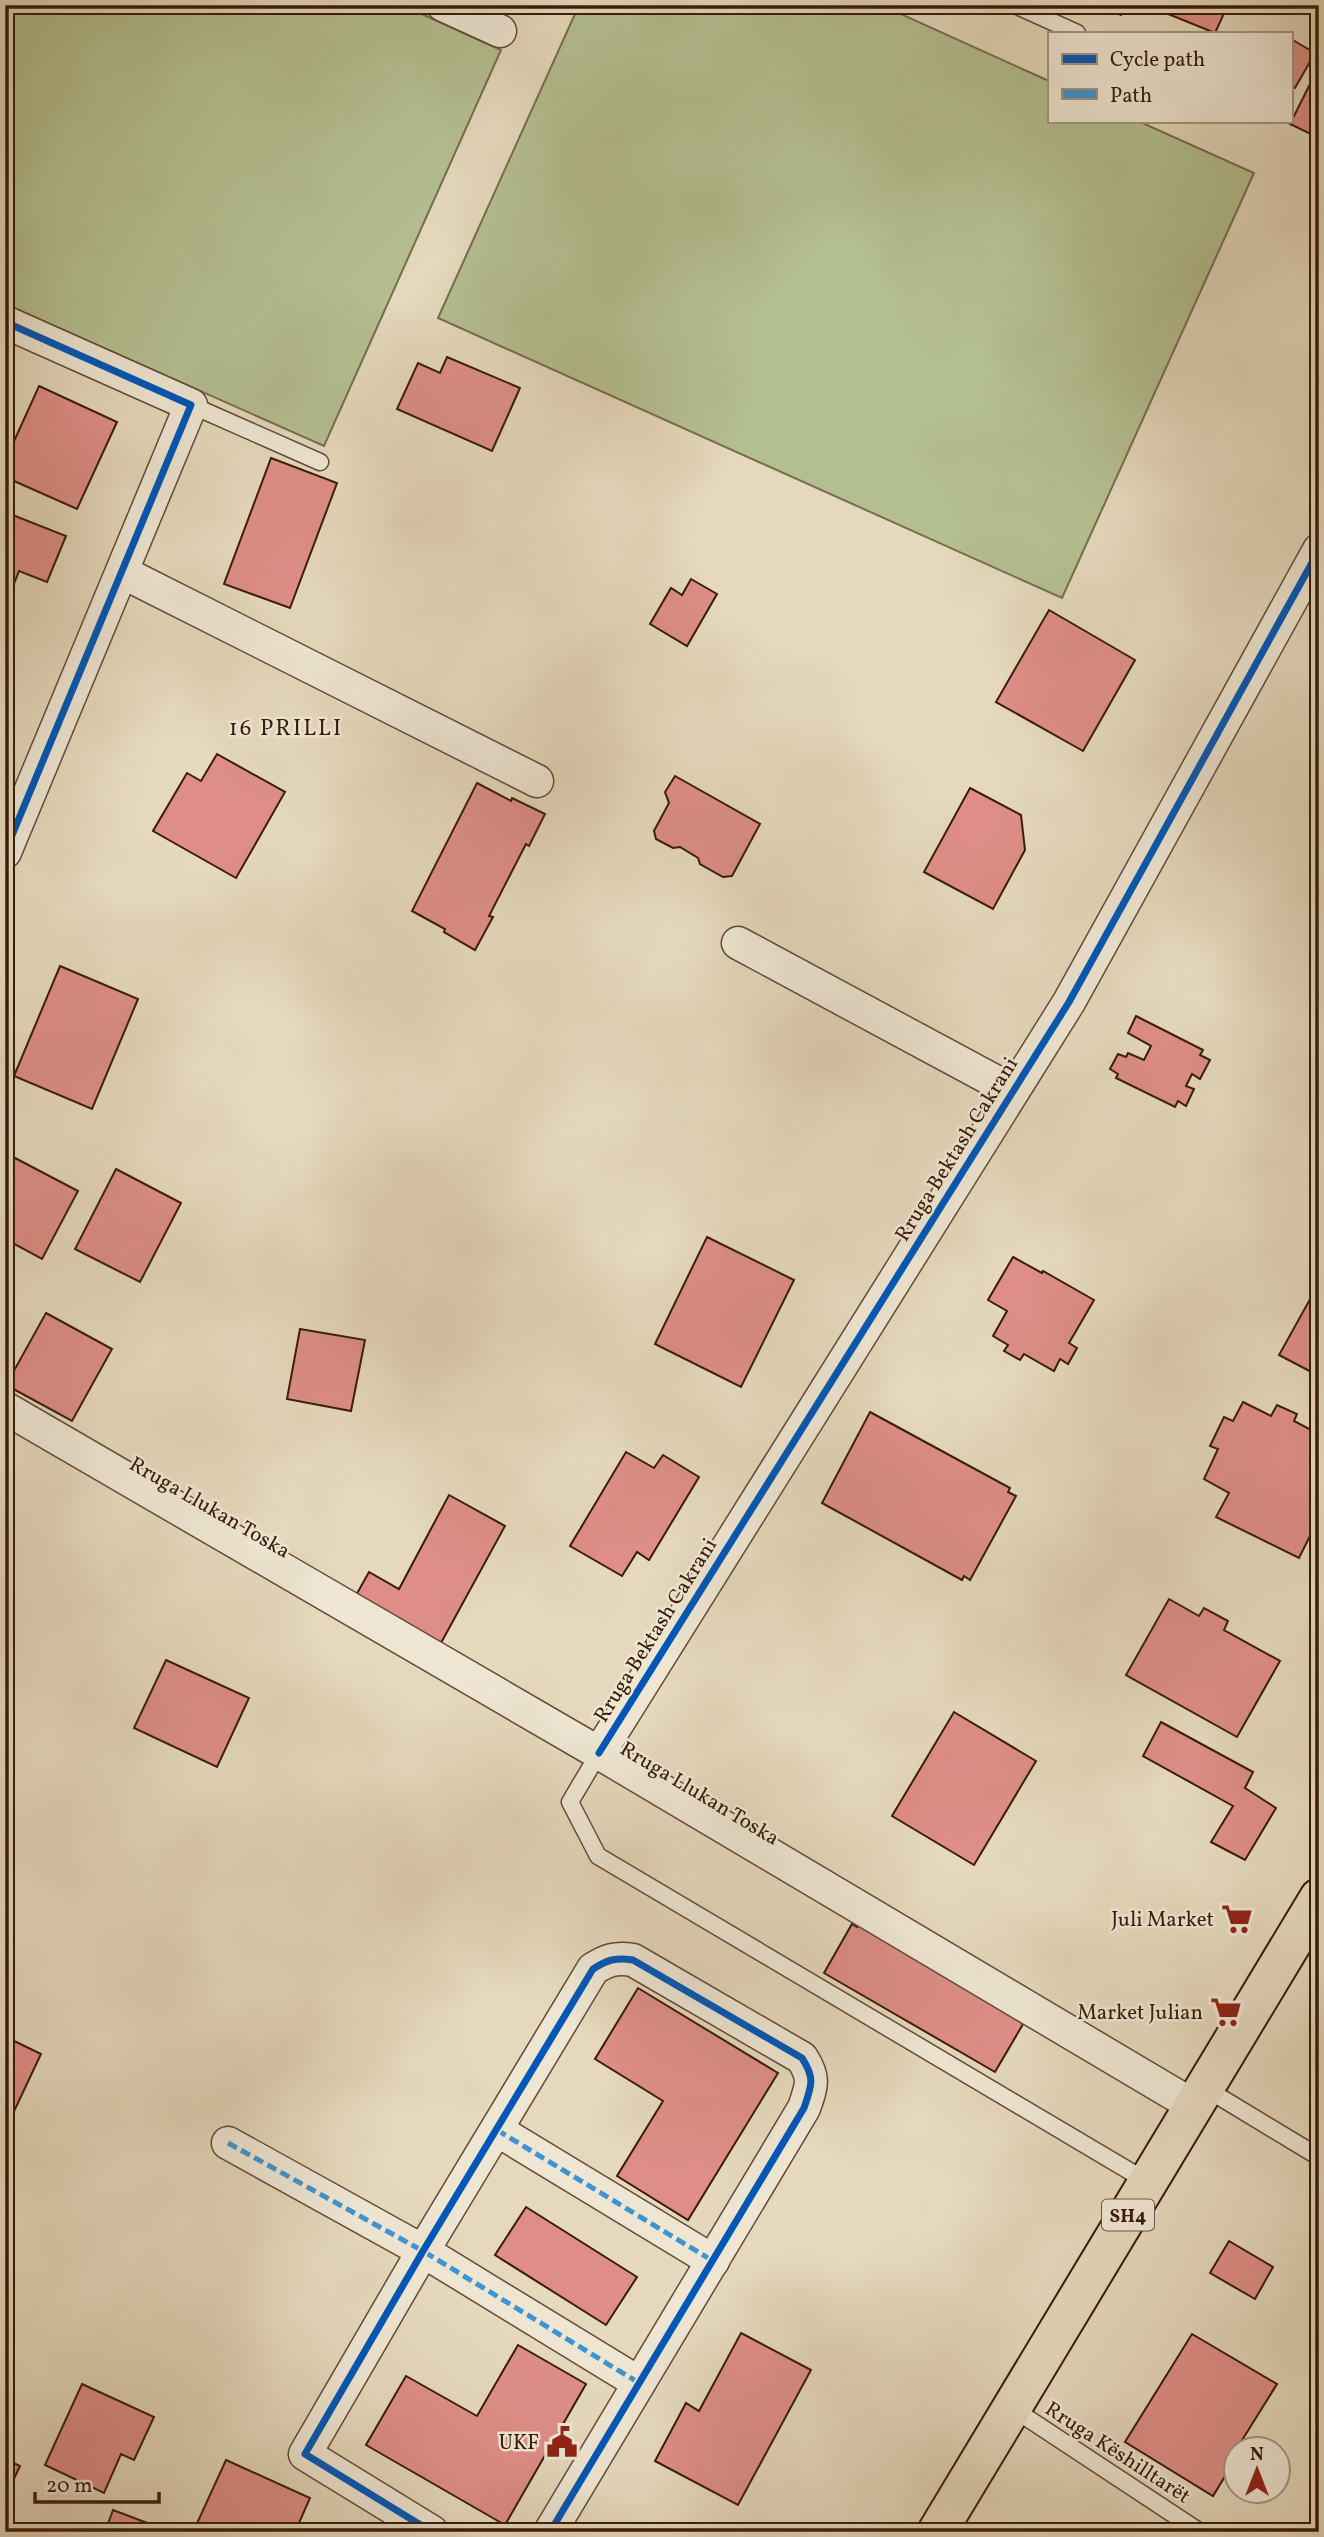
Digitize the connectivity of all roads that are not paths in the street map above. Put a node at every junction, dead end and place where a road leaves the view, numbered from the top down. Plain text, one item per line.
1 (443, 5) edge
2 (1015, 5) edge
3 (500, 31) dead end
4 (1075, 32) edge
5 (5, 322) edge
6 (191, 405) junction
7 (320, 462) dead end
8 (1319, 550) edge
9 (122, 572) junction
10 (537, 781) dead end
11 (5, 852) edge
12 (738, 943) dead end
13 (1013, 1091) junction
14 (5, 1408) edge
15 (599, 1753) junction
16 (1317, 1904) edge
17 (1199, 2096) junction
18 (497, 2130) junction
19 (228, 2143) dead end
20 (1319, 2158) edge
21 (1148, 2182) junction
22 (423, 2252) junction
23 (712, 2261) junction
24 (639, 2383) junction
25 (1012, 2408) junction
26 (432, 2532) edge
27 (550, 2532) edge
28 (937, 2532) edge
29 (1200, 2532) edge

1 - 3 street
2 - 4 lane
5 - 6 street
6 - 7 lane
6 - 9 street
8 - 13 street, Rruga Bektash Cakrani
9 - 10 street
9 - 11 street
12 - 13 street
13 - 15 street, Rruga Bektash Cakrani
14 - 15 street, Rruga Llukan Toska
15 - 17 street, Rruga Llukan Toska
15 - 21 lane
16 - 17 main road, SH4
17 - 20 lane
17 - 21 main road, SH4
18 - 22 street
18 - 23 street
18 - 23 street
19 - 22 street
21 - 25 main road, SH4
22 - 24 street
22 - 26 street
23 - 24 street
24 - 27 street
25 - 28 main road, SH4
25 - 29 lane, Rruga Këshilltarët

